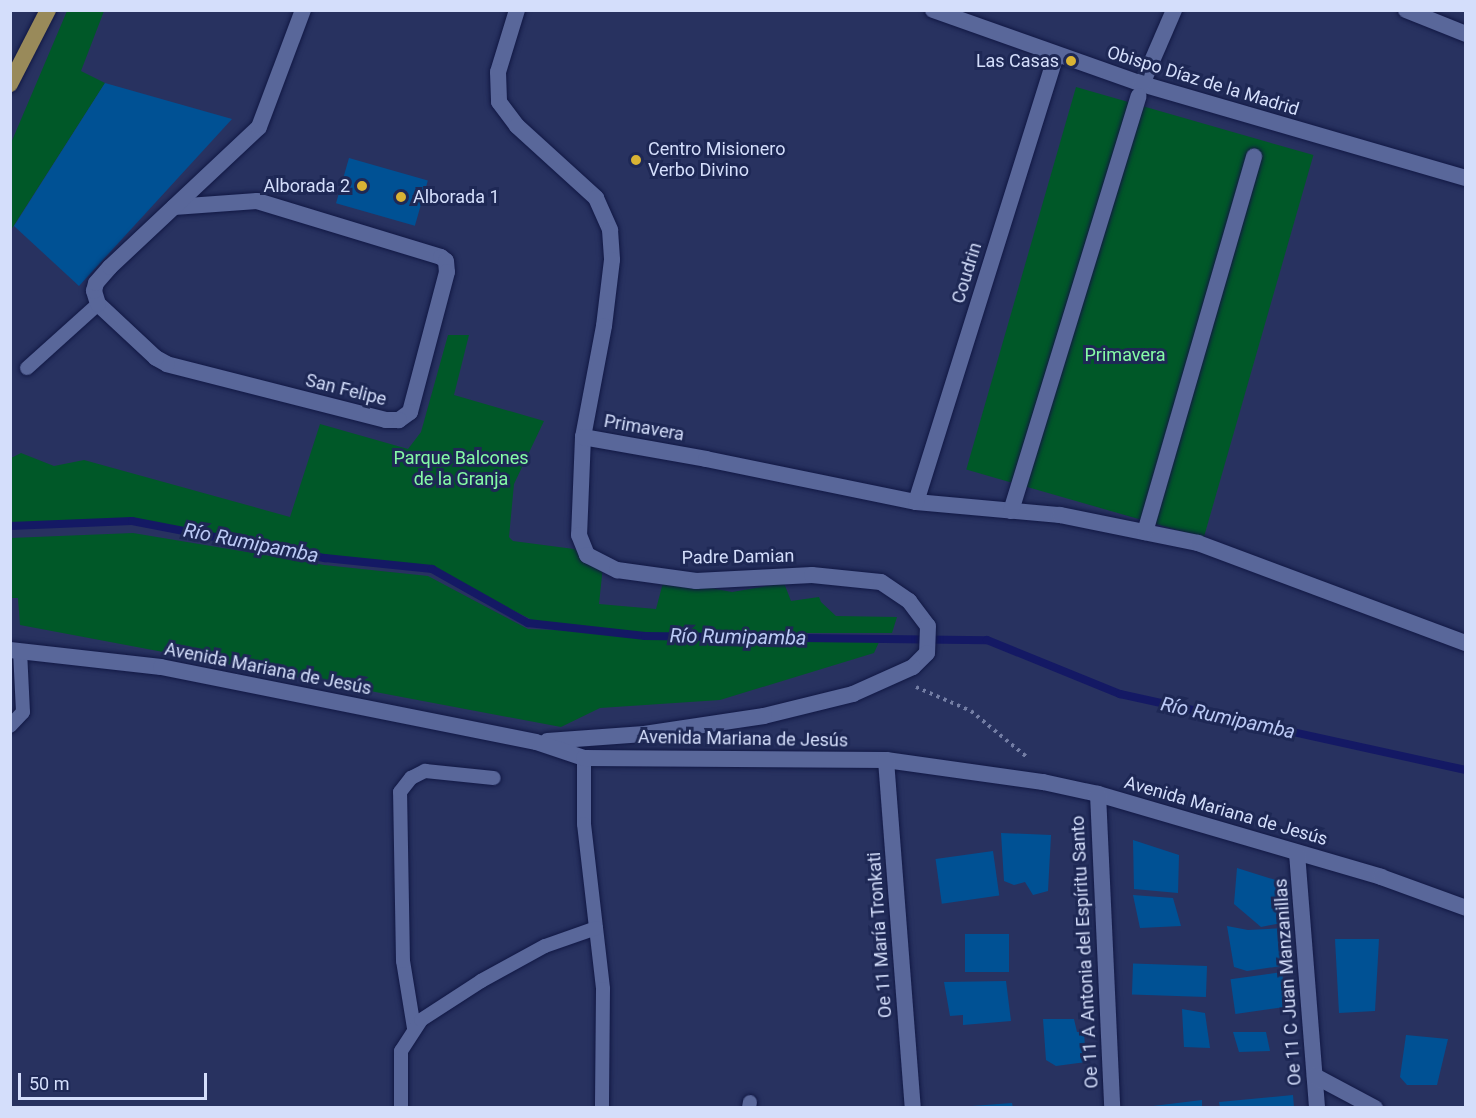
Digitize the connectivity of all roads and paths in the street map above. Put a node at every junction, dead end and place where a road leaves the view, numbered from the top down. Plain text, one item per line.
1 (48, 10) edge
2 (303, 10) edge
3 (517, 10) edge
4 (933, 10) edge
5 (1174, 10) edge
6 (1406, 10) edge
7 (1466, 34) edge
8 (1056, 56) junction
9 (10, 84) edge
10 (1141, 90) junction
11 (1254, 156) dead end
12 (1466, 178) edge
13 (174, 207) junction
14 (98, 304) junction
15 (27, 368) dead end
16 (583, 437) junction
17 (916, 502) junction
18 (1011, 511) junction
19 (1145, 532) junction
20 (1466, 643) edge
21 (15, 651) edge
22 (898, 675) junction
23 (10, 726) edge
24 (536, 742) junction
25 (584, 758) junction
26 (886, 760) junction
27 (494, 778) dead end
28 (1043, 782) junction
29 (1098, 794) junction
30 (1297, 853) junction
31 (1466, 908) edge
32 (596, 928) junction
33 (414, 1028) junction
34 (1315, 1076) junction
35 (400, 1107) edge
36 (602, 1107) edge
37 (913, 1107) edge
38 (1112, 1107) edge
39 (1317, 1107) edge
40 (1375, 1107) edge

1 - 9 main road
2 - 13 street
3 - 16 street, Padre Damian
4 - 8 street, Obispo Díaz de la Madrid
5 - 10 street
6 - 7 street
8 - 10 street, Obispo Díaz de la Madrid
8 - 17 street, Coudrin
10 - 12 street, Obispo Díaz de la Madrid
10 - 18 street
11 - 19 street
13 - 14 street
13 - 14 street, San Felipe
14 - 15 lane
16 - 17 street, Primavera
16 - 22 street, Padre Damian
17 - 18 street, Primavera
18 - 19 street, Primavera
19 - 20 street, Primavera
21 - 23 lane
21 - 24 street, Avenida Mariana de Jesús
22 - 24 street, Padre Damian
22 - 28 path
24 - 25 street, Avenida Mariana de Jesús
25 - 26 street, Avenida Mariana de Jesús
25 - 32 lane
26 - 28 street, Avenida Mariana de Jesús
26 - 37 street, Oe 11 María Tronkati
27 - 33 lane
28 - 29 street, Avenida Mariana de Jesús
29 - 30 street, Avenida Mariana de Jesús
29 - 38 street, Oe 11 A Antonia del Espíritu Santo
30 - 31 street, Avenida Mariana de Jesús
30 - 34 street, Oe 11 C Juan Manzanillas
32 - 33 lane
32 - 36 lane
33 - 35 lane
34 - 39 street, Oe 11 C Juan Manzanillas
34 - 40 street

